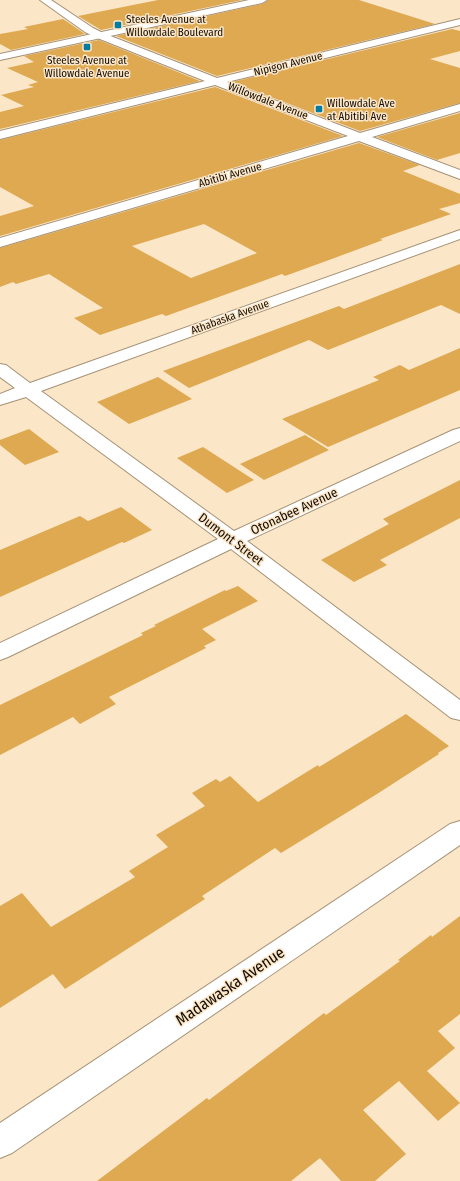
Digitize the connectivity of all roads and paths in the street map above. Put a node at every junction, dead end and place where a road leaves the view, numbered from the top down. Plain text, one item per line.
1 (45, 0) edge
2 (262, 0) edge
3 (460, 22) edge
4 (99, 35) junction
5 (0, 57) edge
6 (216, 82) junction
7 (460, 108) edge
8 (0, 135) edge
9 (360, 137) junction
10 (460, 175) edge
11 (460, 234) edge
12 (0, 242) edge
13 (0, 369) edge
14 (29, 389) junction
15 (0, 400) edge
16 (460, 434) edge
17 (232, 540) junction
18 (0, 652) edge
19 (460, 712) edge
20 (460, 831) edge
21 (0, 1142) edge

1 - 4 street, Willowdale Avenue
2 - 4 street
3 - 6 street, Nipigon Avenue
4 - 5 street
4 - 6 street, Willowdale Avenue
6 - 8 street, Nipigon Avenue
6 - 9 street, Willowdale Avenue
7 - 9 street, Abitibi Avenue
9 - 10 street, Willowdale Avenue
9 - 12 street, Abitibi Avenue
11 - 14 street, Athabaska Avenue
13 - 14 street, Dumont Street
14 - 15 street, Athabaska Avenue
14 - 17 street, Dumont Street
16 - 17 street, Otonabee Avenue
17 - 18 street, Otonabee Avenue
17 - 19 street, Dumont Street
20 - 21 street, Madawaska Avenue

